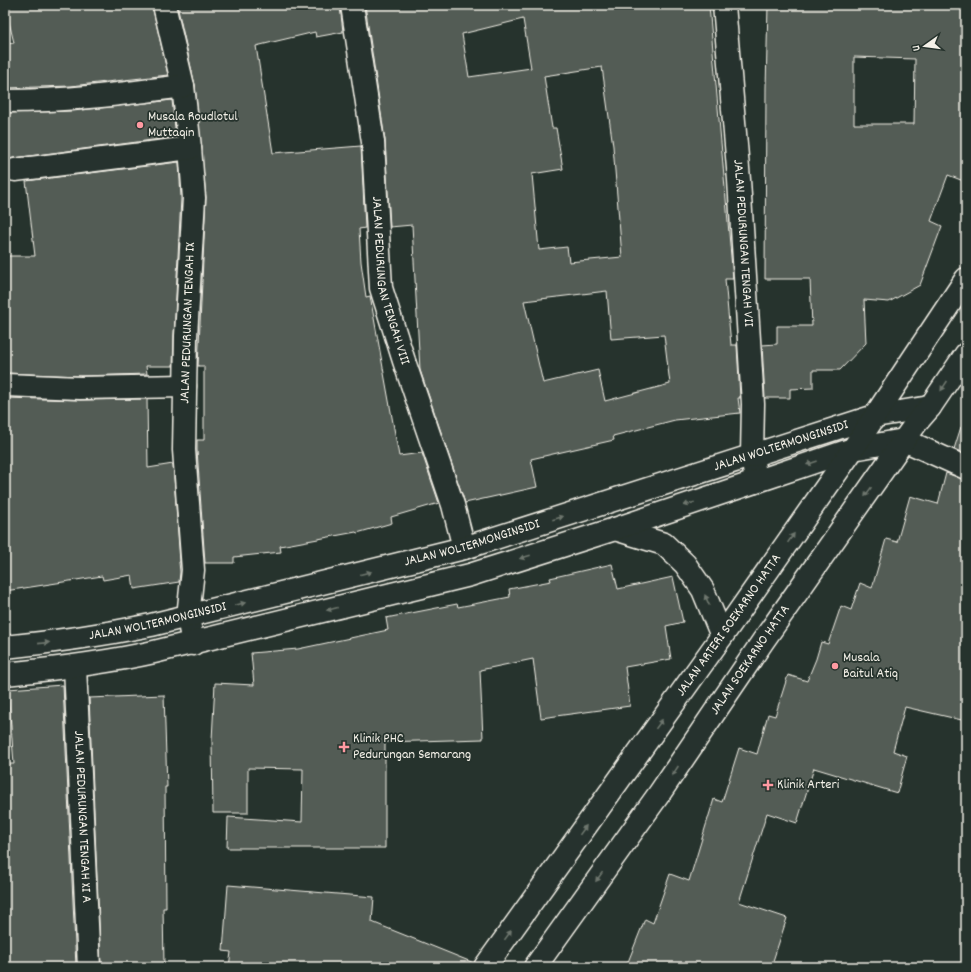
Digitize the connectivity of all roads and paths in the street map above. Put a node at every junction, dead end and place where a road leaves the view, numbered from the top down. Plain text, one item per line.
1 (164, 5) edge
2 (352, 5) edge
3 (724, 5) edge
4 (183, 86) junction
5 (5, 100) edge
6 (190, 148) junction
7 (15, 170) dead end
8 (966, 279) edge
9 (966, 354) edge
10 (5, 385) edge
11 (185, 386) junction
12 (930, 407) junction
13 (875, 416) junction
14 (904, 440) junction
15 (852, 449) junction
16 (752, 455) junction
17 (966, 468) edge
18 (756, 482) junction
19 (615, 528) junction
20 (464, 548) junction
21 (188, 617) junction
22 (722, 636) junction
23 (192, 644) junction
24 (5, 647) edge
25 (75, 667) junction
26 (5, 674) edge
27 (89, 967) edge
28 (485, 967) edge
29 (535, 967) edge

1 - 4 main road, JALAN PEDURUNGAN TENGAH IX
2 - 20 main road, JALAN PEDURUNGAN TENGAH VIII
3 - 16 main road, JALAN PEDURUNGAN TENGAH VII
4 - 5 main road
4 - 6 main road, JALAN PEDURUNGAN TENGAH IX
6 - 7 main road
6 - 11 main road, JALAN PEDURUNGAN TENGAH IX
8 - 13 main road, JALAN ARTERI SOEKARNO HATTA
9 -> 12 main road, JALAN SOEKARNO HATTA
10 - 11 main road
11 - 21 main road, JALAN PEDURUNGAN TENGAH IX
12 - 13 main road, JALAN WOLTERMONGINSIDI
12 - 14 main road, JALAN SOEKARNO HATTA
13 - 15 main road, JALAN ARTERI SOEKARNO HATTA
13 - 16 main road, JALAN WOLTERMONGINSIDI
14 - 15 main road, JALAN WOLTERMONGINSIDI
14 - 17 main road
14 -> 29 main road, JALAN SOEKARNO HATTA
15 -> 18 main road, JALAN WOLTERMONGINSIDI
22 -> 15 main road, JALAN ARTERI SOEKARNO HATTA
16 - 18 main road, JALAN PEDURUNGAN TENGAH VII
20 -> 16 main road, JALAN WOLTERMONGINSIDI
18 -> 19 main road, JALAN WOLTERMONGINSIDI
22 -> 19 main road
19 -> 23 main road, JALAN WOLTERMONGINSIDI
21 -> 20 main road, JALAN WOLTERMONGINSIDI
21 - 23 main road, JALAN PEDURUNGAN TENGAH IX
24 -> 21 main road, JALAN WOLTERMONGINSIDI
28 -> 22 main road, JALAN ARTERI SOEKARNO HATTA
23 - 25 main road, JALAN WOLTERMONGINSIDI
25 - 26 main road, JALAN WOLTERMONGINSIDI
25 - 27 main road, JALAN PEDURUNGAN TENGAH XI A

